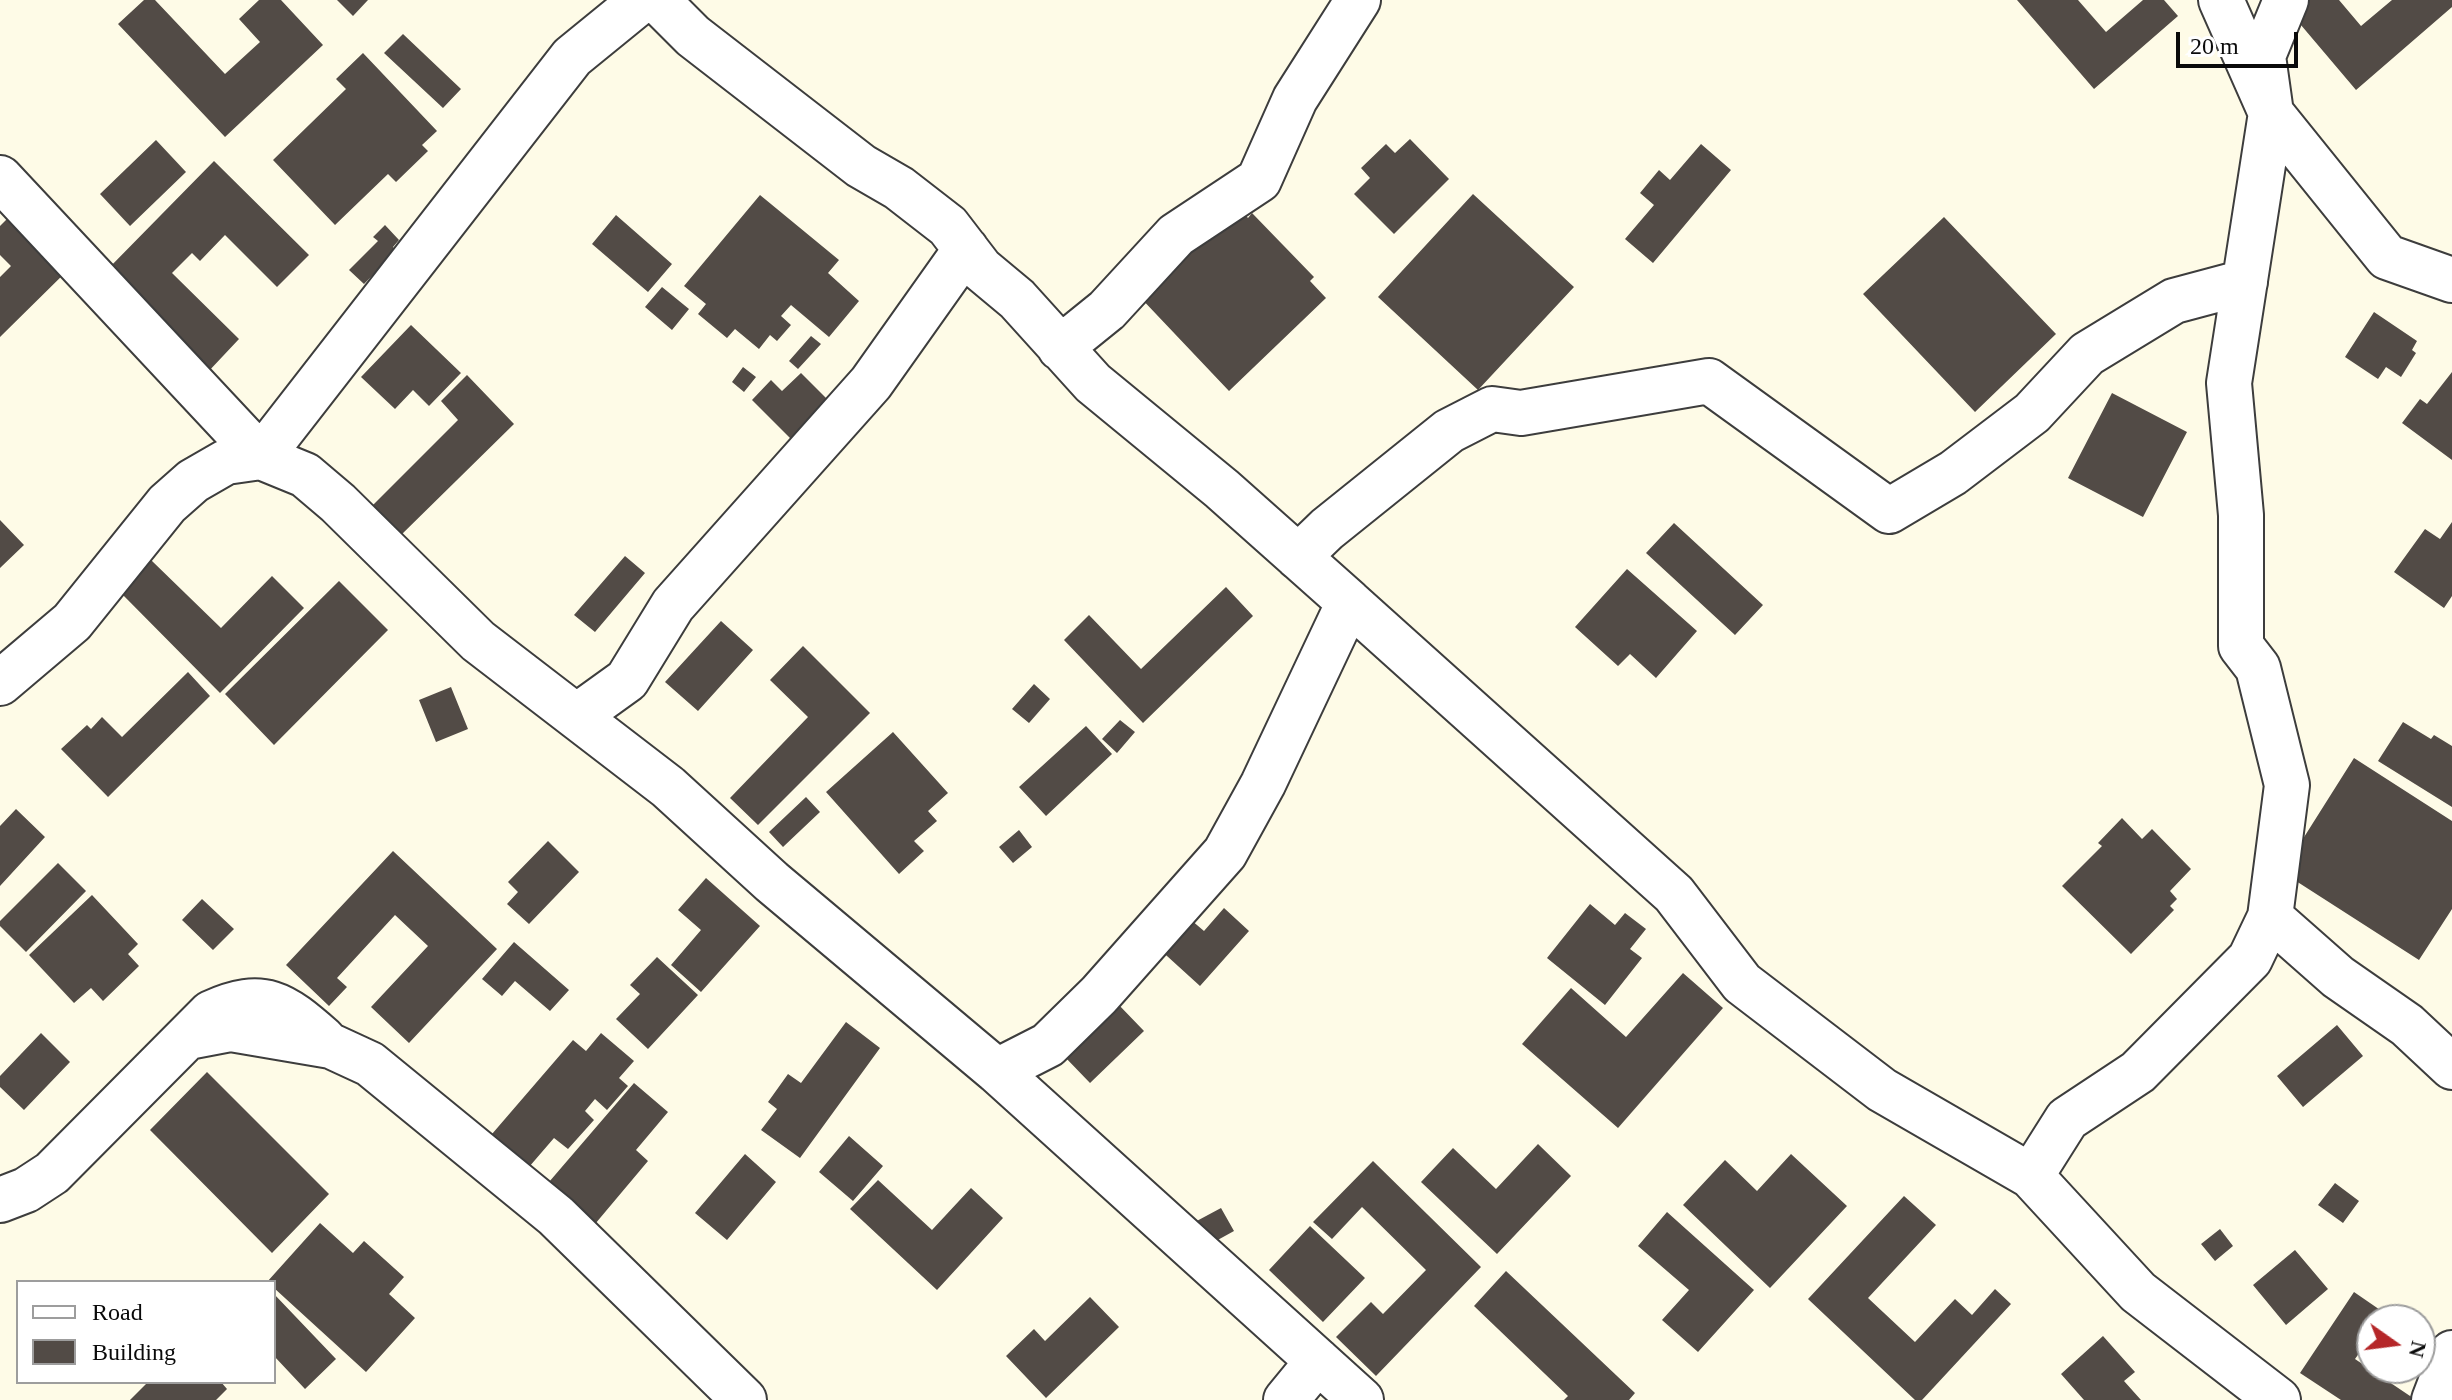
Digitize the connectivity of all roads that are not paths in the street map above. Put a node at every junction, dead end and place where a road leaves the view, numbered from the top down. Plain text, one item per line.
1 (642, 0) edge
2 (657, 0) edge
3 (1358, 0) edge
4 (2221, 0) edge
5 (2286, 0) edge
6 (2271, 113) junction
7 (0, 178) edge
8 (966, 249) junction
9 (2452, 280) edge
10 (2245, 282) junction
11 (1060, 348) junction
12 (261, 457) junction
13 (1298, 557) junction
14 (1349, 602) junction
15 (0, 683) edge
16 (577, 716) junction
17 (2270, 917) junction
18 (2452, 1067) edge
19 (997, 1071) junction
20 (2031, 1176) junction
21 (0, 1200) edge
22 (2452, 1353) edge
23 (1318, 1361) junction
24 (744, 1400) edge
25 (1286, 1400) edge
26 (1361, 1400) edge
27 (2278, 1400) edge
28 (2434, 1400) edge

1 - 12 street
2 - 8 street
3 - 11 street
4 - 6 street
5 - 6 street
6 - 9 street
6 - 10 street
7 - 12 street
8 - 11 street
8 - 16 street
10 - 13 street
10 - 17 street
11 - 13 street
12 - 15 street
12 - 16 street
13 - 14 street
14 - 19 street
14 - 20 street
16 - 19 street
17 - 18 street
17 - 20 street
19 - 23 street
20 - 27 street
21 - 24 street
22 - 28 street
23 - 25 street
23 - 26 street

